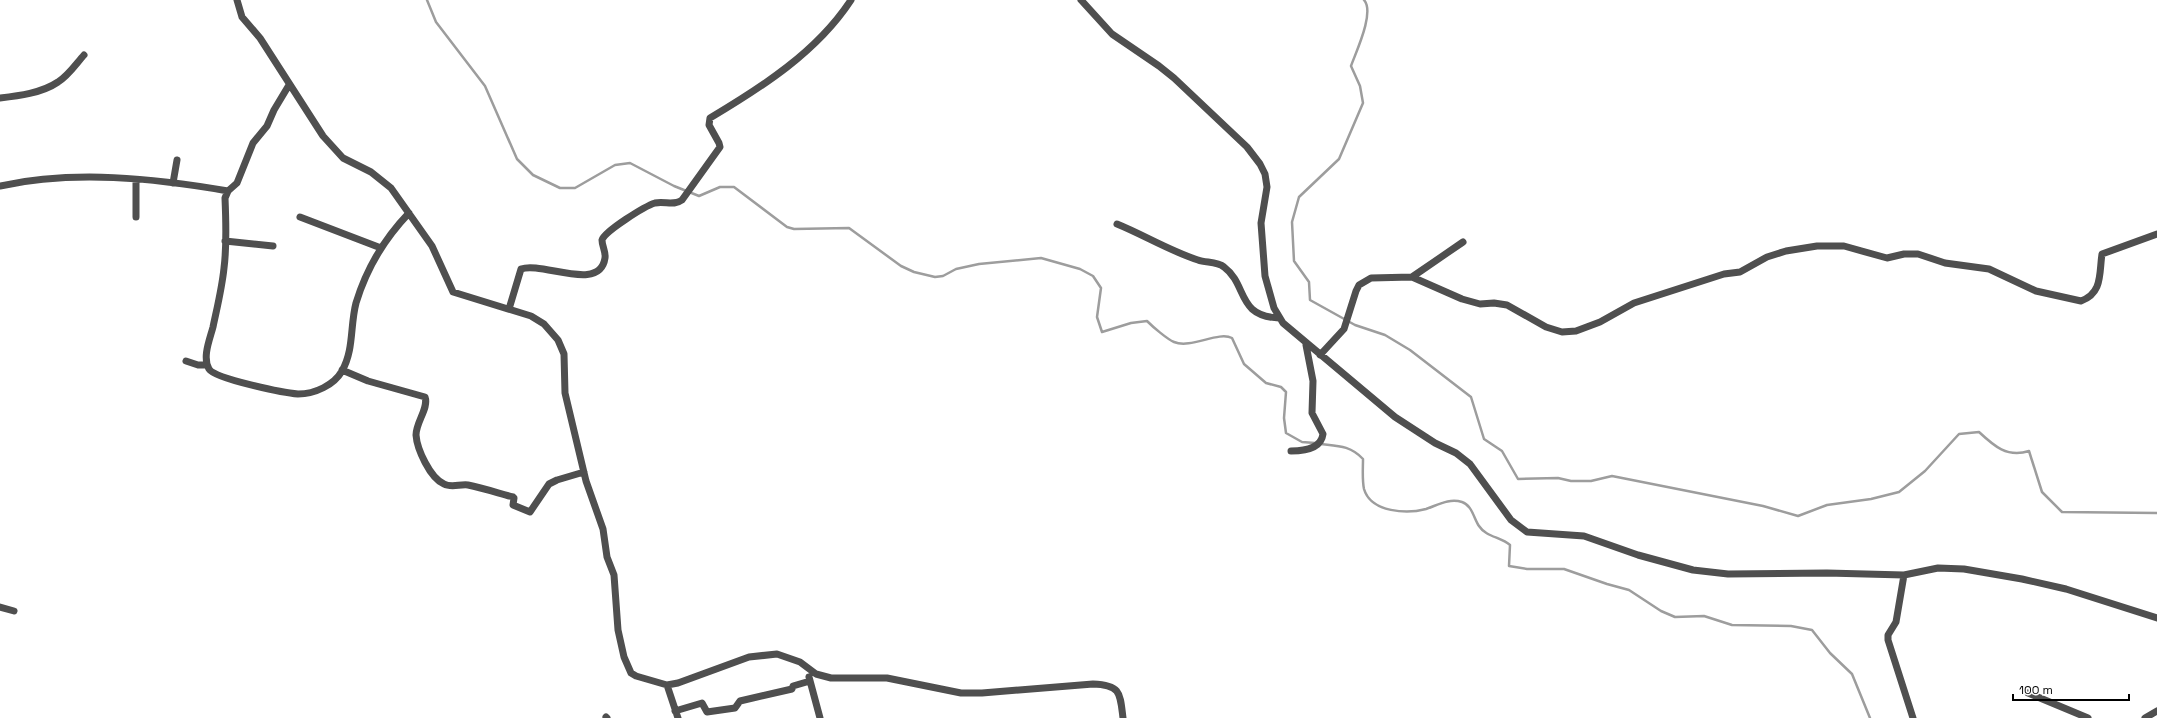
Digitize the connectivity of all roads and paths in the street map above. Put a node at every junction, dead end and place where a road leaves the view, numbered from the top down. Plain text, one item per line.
1 (238, 0) edge
2 (851, 0) edge
3 (1081, 0) edge
4 (84, 55) dead end
5 (289, 85) junction
6 (0, 98) edge
7 (177, 160) dead end
8 (136, 180) junction
9 (173, 183) junction
10 (0, 186) edge
11 (228, 191) junction
12 (409, 213) junction
13 (136, 216) dead end
14 (300, 216) dead end
15 (1117, 224) dead end
16 (2157, 234) edge
17 (225, 241) junction
18 (1463, 242) dead end
19 (273, 246) dead end
20 (381, 248) junction
21 (1412, 277) junction
22 (509, 308) junction
23 (1279, 318) junction
24 (1306, 345) junction
25 (1320, 355) junction
26 (186, 361) dead end
27 (207, 365) junction
28 (342, 370) junction
29 (1291, 451) dead end
30 (584, 472) junction
31 (1904, 574) junction
32 (0, 607) edge
33 (14, 611) dead end
34 (2157, 618) edge
35 (806, 667) junction
36 (810, 681) junction
37 (667, 685) junction
38 (2028, 693) dead end
39 (2157, 711) edge
40 (676, 714) edge
41 (820, 718) edge
42 (1123, 718) edge
43 (1913, 718) edge
44 (2088, 718) edge
45 (2145, 718) edge

1 - 5 street
2 - 22 street
3 - 23 street
4 - 6 street
5 - 11 street
5 - 12 street
7 - 9 street
8 - 9 street
8 - 10 street
8 - 13 street
9 - 11 street
11 - 17 street
12 - 20 street
12 - 22 street
14 - 20 street
15 - 23 street
16 - 21 street
17 - 19 street
17 - 27 street
18 - 21 street
20 - 28 street
21 - 25 street
22 - 30 street
23 - 24 street
24 - 25 street
24 - 29 street
25 - 31 street
26 - 27 street
27 - 28 street
28 - 30 street
30 - 37 street
31 - 34 street
31 - 43 street
32 - 33 street
35 - 36 street
35 - 37 street
35 - 42 street
36 - 40 street
36 - 41 street
37 - 40 street
38 - 44 street
39 - 45 street

